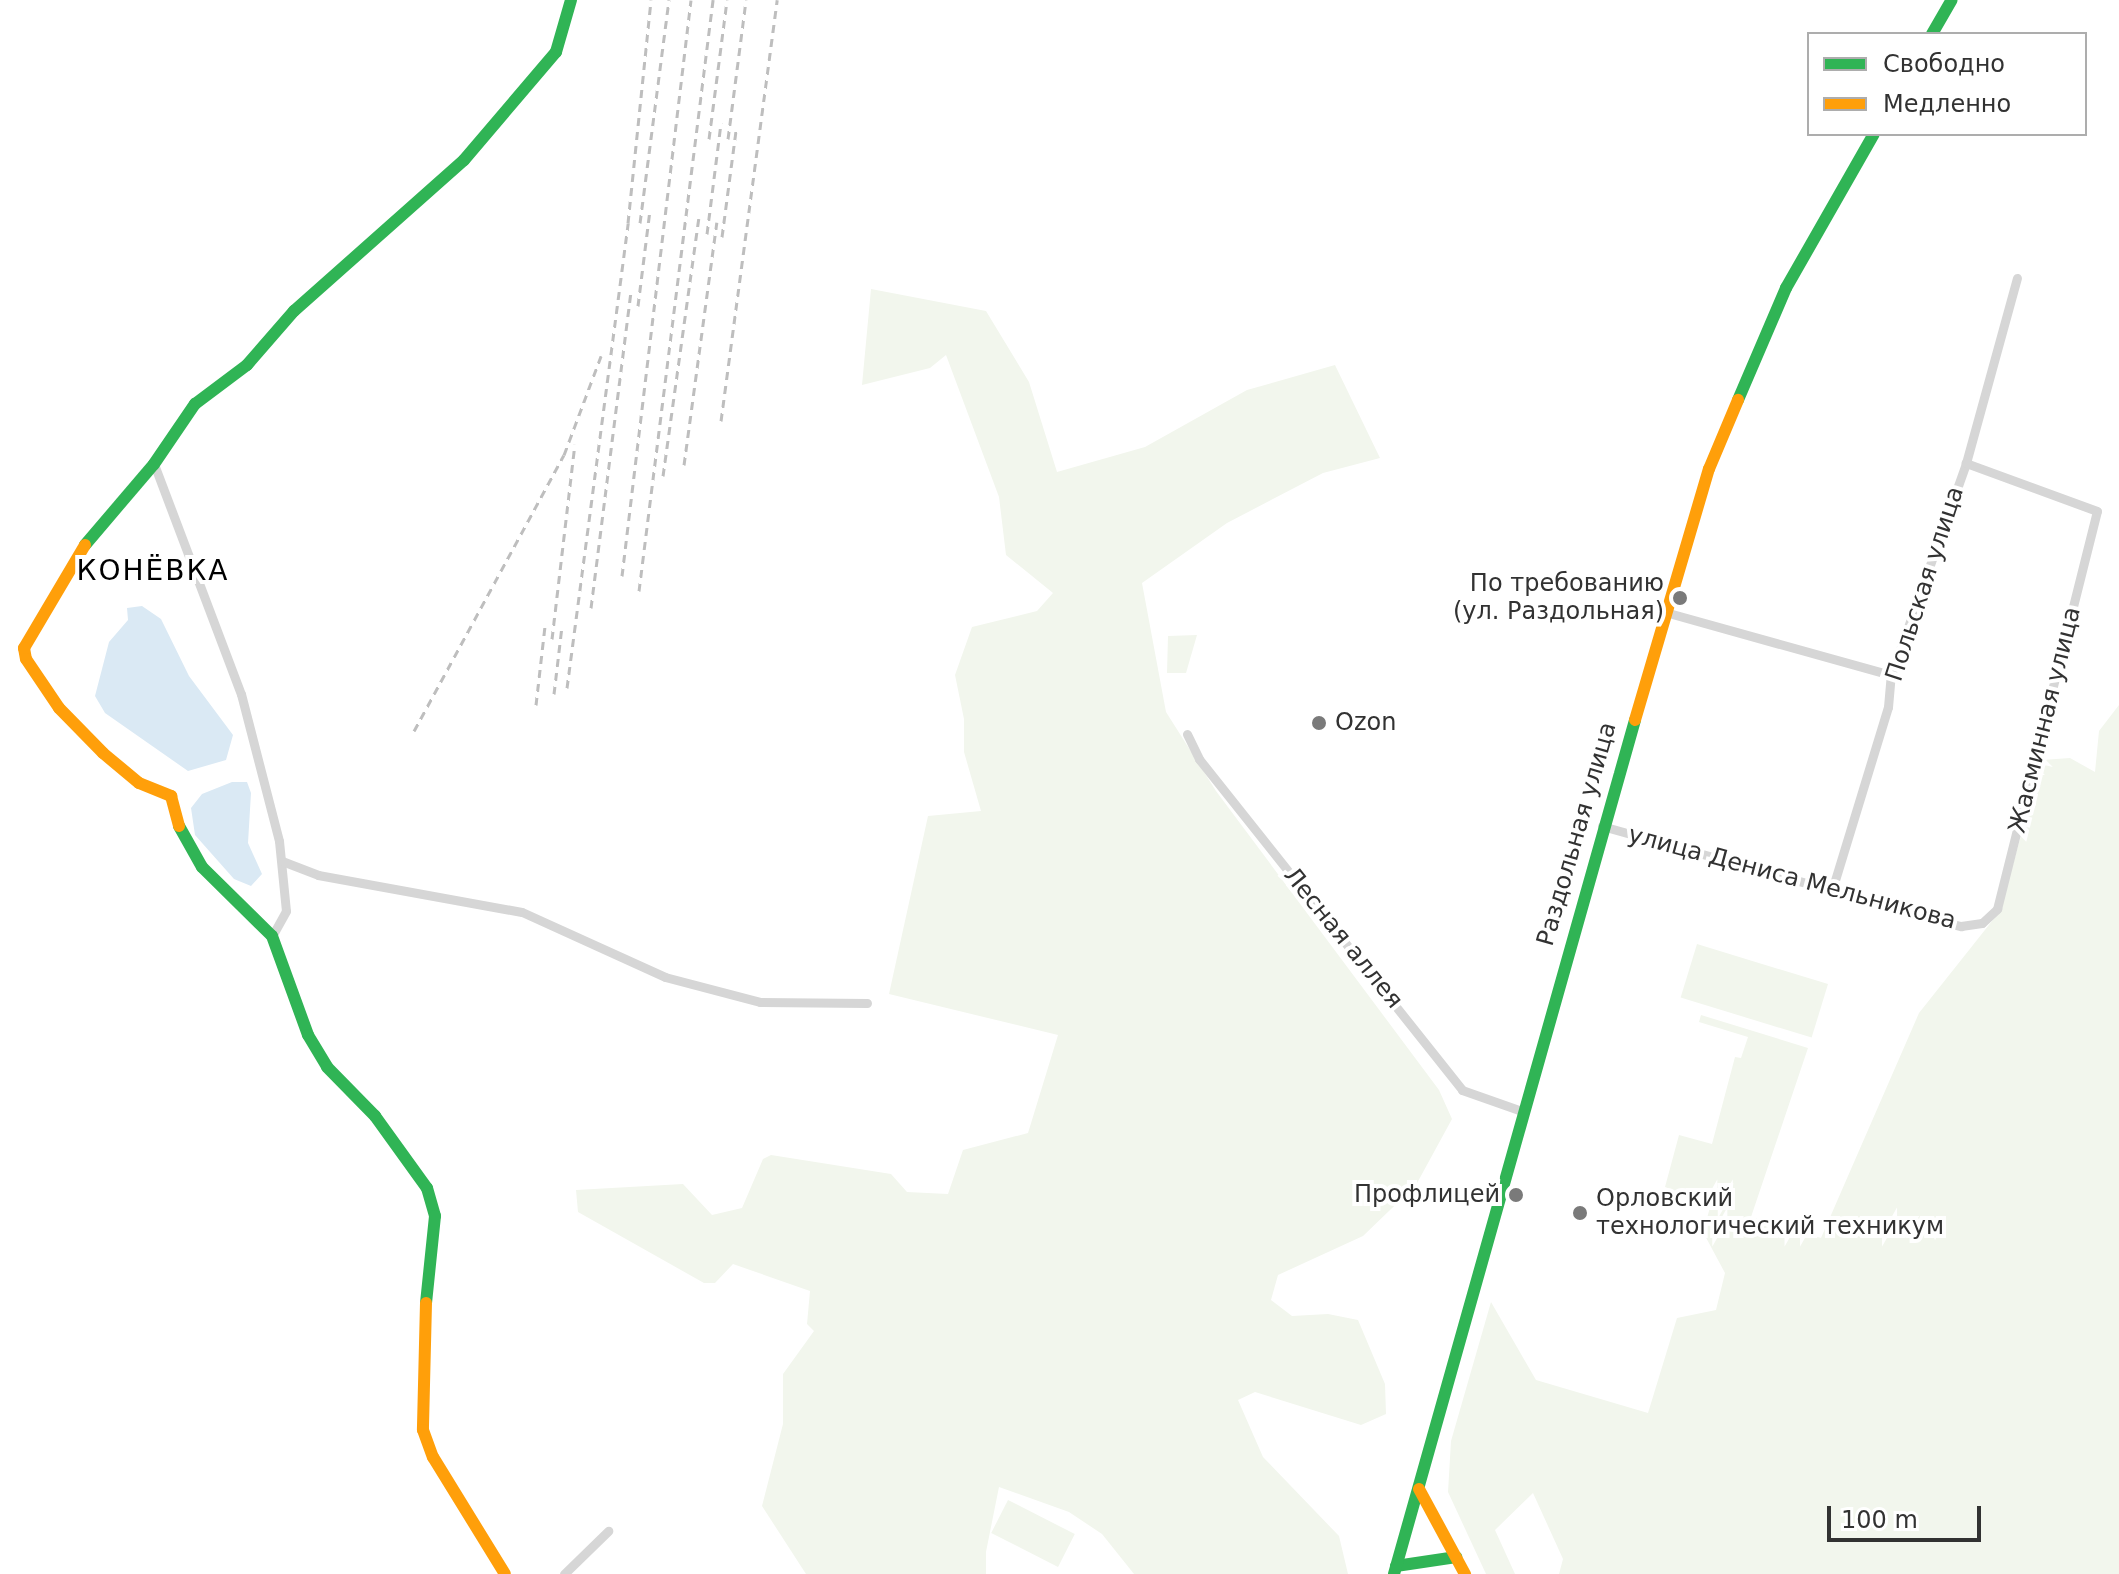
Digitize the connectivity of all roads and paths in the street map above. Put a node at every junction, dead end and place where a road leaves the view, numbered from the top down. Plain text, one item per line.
1 (571, 0) edge
2 (1952, 0) edge
3 (1933, 32) edge
4 (1873, 136) edge
5 (2017, 278) dead end
6 (1966, 463) junction
7 (154, 464) junction
8 (1665, 612) junction
9 (1891, 675) junction
10 (1187, 734) dead end
11 (1602, 826) junction
12 (282, 861) junction
13 (1832, 890) junction
14 (1982, 923) joint
15 (272, 936) junction
16 (867, 1003) dead end
17 (1522, 1111) junction
18 (1419, 1489) junction
19 (608, 1531) dead end
20 (1456, 1557) junction
21 (1395, 1570) edge
22 (505, 1574) edge
23 (564, 1574) edge
24 (1465, 1574) edge

1 - 7 street
2 - 3 street
4 - 8 street, Раздольная улица
5 - 6 street, Польская улица
6 - 9 street, Польская улица
6 - 14 street, Жасминная улица
7 - 12 street
7 - 15 street
8 - 9 street
8 - 11 street, Раздольная улица
9 - 13 street, Польская улица
10 - 17 street, Лесная аллея
11 - 13 street, улица Дениса Мельникова
11 - 17 street, Раздольная улица
12 - 15 street
12 - 16 street
13 - 14 street, улица Дениса Мельникова
15 - 22 street
17 - 18 street, Раздольная улица
18 - 20 street
18 - 21 street, Раздольная улица
19 - 23 street
20 - 21 street
20 - 24 street

